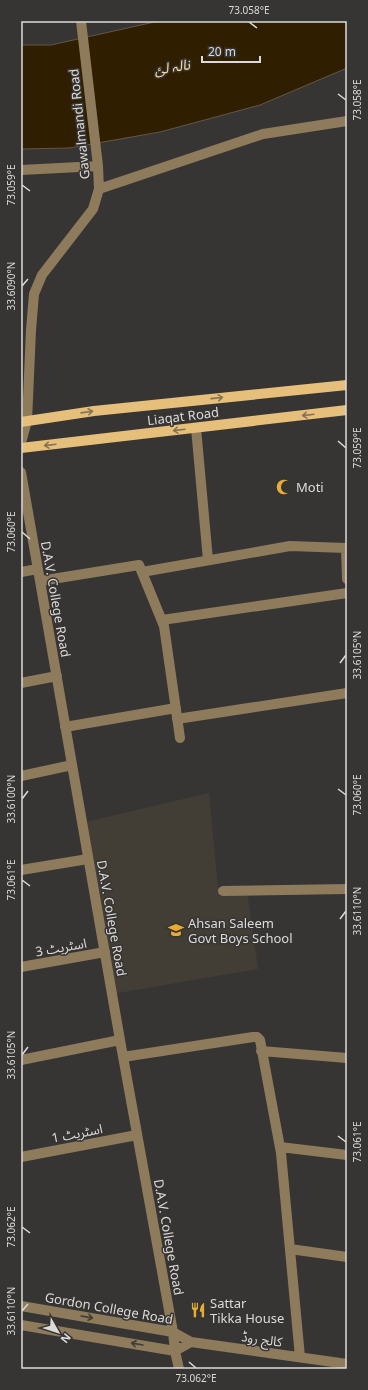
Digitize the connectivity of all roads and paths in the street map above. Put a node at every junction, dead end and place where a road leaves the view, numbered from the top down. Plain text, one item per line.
1 (81, 21) edge
2 (347, 121) edge
3 (98, 166) junction
4 (21, 170) edge
5 (99, 189) junction
6 (347, 385) edge
7 (347, 410) edge
8 (24, 421) edge
9 (196, 428) junction
10 (21, 443) edge
11 (21, 448) edge
12 (21, 472) edge
13 (208, 560) junction
14 (38, 569) junction
15 (21, 572) edge
16 (142, 572) junction
17 (347, 575) edge
18 (347, 579) edge
19 (40, 581) junction
20 (347, 593) edge
21 (162, 620) junction
22 (57, 676) junction
23 (21, 683) edge
24 (347, 694) edge
25 (176, 708) junction
26 (177, 719) junction
27 (65, 727) junction
28 (180, 738) dead end
29 (72, 765) junction
30 (21, 776) edge
31 (88, 859) junction
32 (21, 870) edge
33 (347, 889) edge
34 (223, 891) dead end
35 (105, 952) junction
36 (21, 967) edge
37 (120, 1040) junction
38 (261, 1051) junction
39 (123, 1057) junction
40 (347, 1058) edge
41 (21, 1060) edge
42 (138, 1135) junction
43 (280, 1147) junction
44 (347, 1155) edge
45 (21, 1157) edge
46 (290, 1249) junction
47 (347, 1257) edge
48 (21, 1306) edge
49 (21, 1325) edge
50 (174, 1332) junction
51 (191, 1342) junction
52 (175, 1351) junction
53 (300, 1357) junction
54 (347, 1364) edge
55 (179, 1369) edge

1 - 3 street, Gawalmandi Road
2 - 5 street
3 - 4 street
3 - 5 street, Gawalmandi Road
5 - 8 street, Gawalmandi Road
8 -> 6 main road, Liaqat Road
7 -> 9 main road, Liaqat Road
8 - 10 street
9 -> 11 main road, Liaqat Road
9 - 13 street
12 - 14 street, D.A.V. College Road
13 - 16 street
13 - 17 street
14 - 15 street
14 - 19 street, D.A.V. College Road
16 - 19 street
16 - 21 street
17 - 18 street
19 - 22 street, D.A.V. College Road
20 - 21 street
21 - 25 street
22 - 23 street
22 - 27 street, D.A.V. College Road
24 - 26 street
25 - 26 street
25 - 27 street
26 - 28 street
27 - 29 street, D.A.V. College Road
29 - 30 street
29 - 31 street, D.A.V. College Road
31 - 32 street
31 - 35 street, D.A.V. College Road
33 - 34 street
35 - 36 street, اسٹریٹ 3
35 - 37 street, D.A.V. College Road
37 - 39 street, D.A.V. College Road
37 - 41 street
38 - 39 street
38 - 40 street
38 - 43 street
39 - 42 street, D.A.V. College Road
42 - 45 street, اسٹریٹ 1
42 - 50 street, D.A.V. College Road
43 - 44 street
43 - 46 street
46 - 47 street
46 - 53 street
48 -> 50 street, Gordon College Road
52 -> 49 street
50 - 51 street, Gordon College Road
50 - 52 street, D.A.V. College Road
51 - 52 street
51 - 53 street, کالج روڈ
52 - 55 street, D.A.V. College Road
53 - 54 street, کالج روڈ

